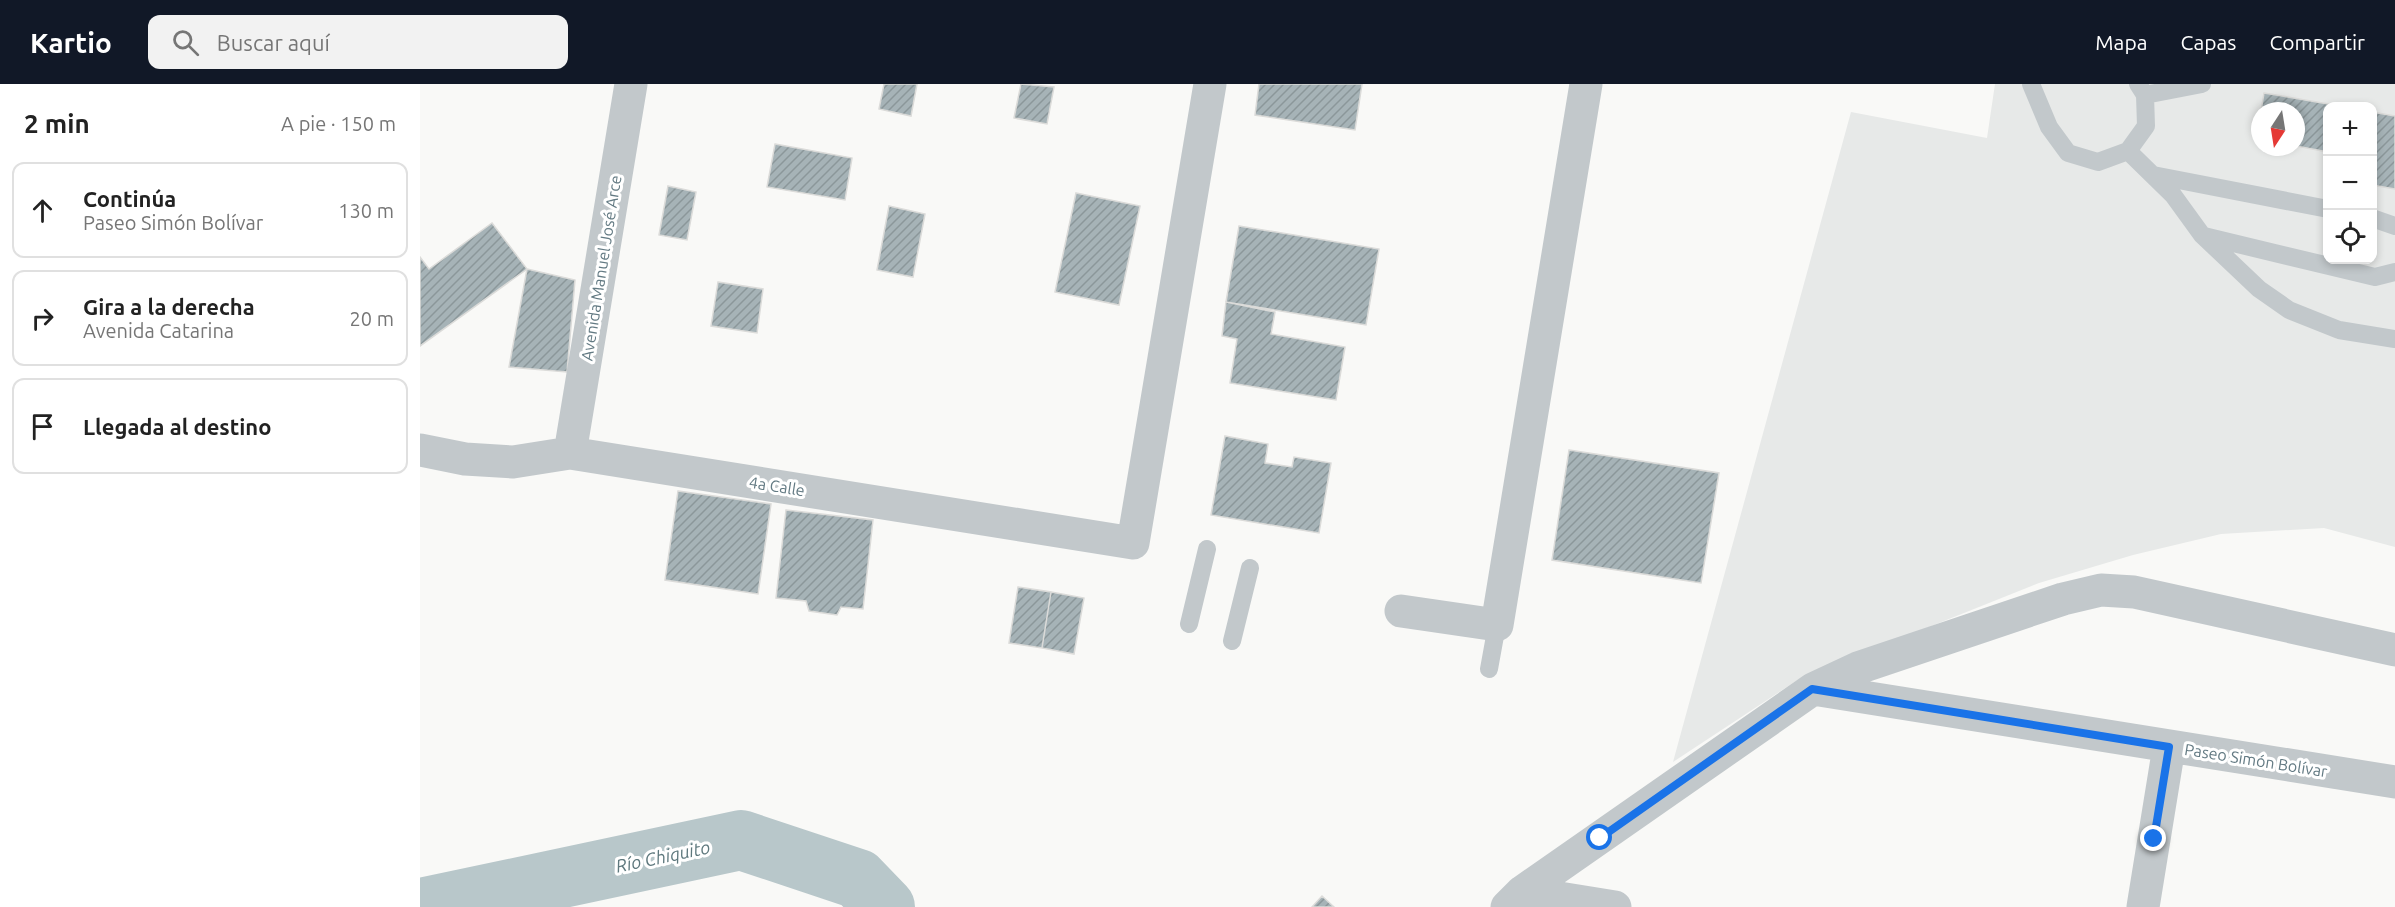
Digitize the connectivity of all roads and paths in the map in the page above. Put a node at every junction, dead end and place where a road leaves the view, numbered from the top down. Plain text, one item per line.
1 (631, 84) edge
2 (1210, 84) edge
3 (1586, 84) edge
4 (2031, 84) edge
5 (2202, 84) edge
6 (2141, 89) edge
7 (2128, 151) junction
8 (2151, 175) junction
9 (2323, 208) edge
10 (2377, 219) edge
11 (2395, 226) edge
12 (2202, 235) junction
13 (2395, 272) edge
14 (2395, 339) edge
15 (420, 450) edge
16 (570, 453) junction
17 (1207, 549) dead end
18 (1250, 568) dead end
19 (1401, 611) dead end
20 (1188, 624) dead end
21 (1497, 626) junction
22 (1232, 641) dead end
23 (2395, 650) edge
24 (1489, 669) dead end
25 (1812, 689) junction
26 (2169, 747) junction
27 (2395, 782) edge
28 (1515, 900) edge
29 (1615, 907) edge
30 (2143, 907) edge

1 - 16 street, Avenida Manuel José Arce
2 - 16 street, 4a Calle
3 - 21 street
4 - 7 lane
5 - 6 lane
6 - 7 lane
7 - 8 lane
8 - 9 lane
8 - 12 lane
10 - 11 lane
12 - 13 lane
12 - 14 lane
15 - 16 street, 4a Calle
17 - 20 lane
18 - 22 lane
19 - 21 street
21 - 24 lane
23 - 25 street
25 - 26 street, Paseo Simón Bolívar
25 - 28 street
26 - 27 street, Paseo Simón Bolívar
26 - 30 street
28 - 29 street

